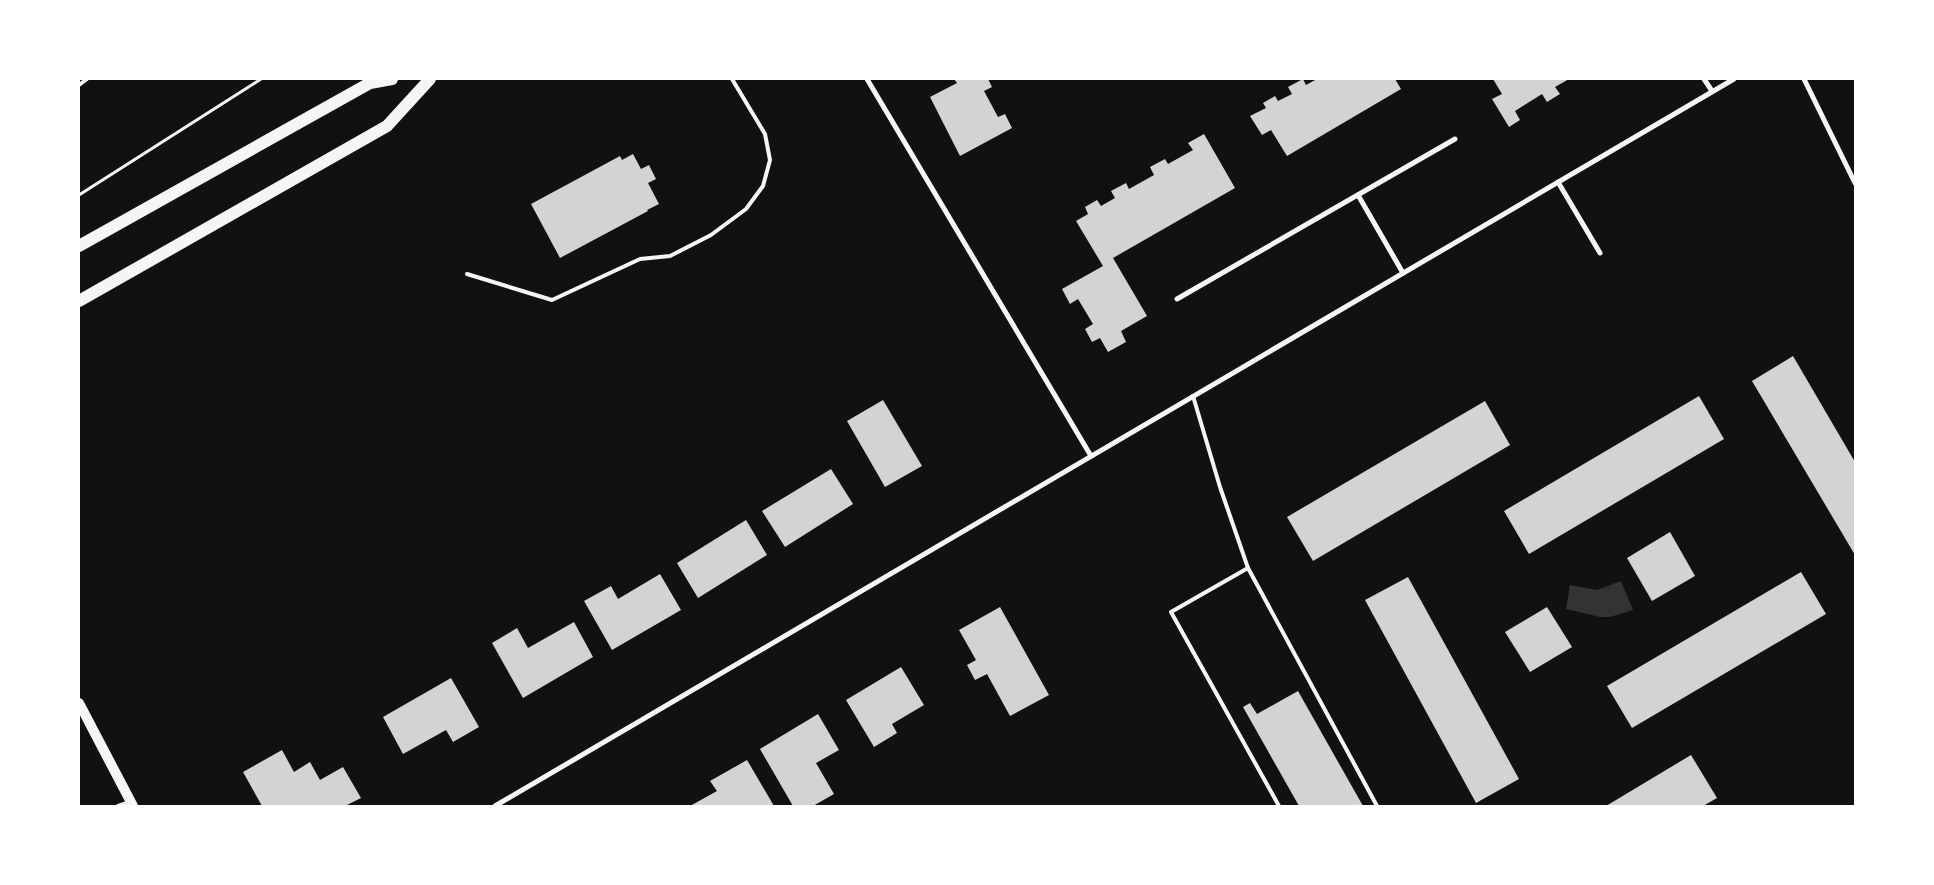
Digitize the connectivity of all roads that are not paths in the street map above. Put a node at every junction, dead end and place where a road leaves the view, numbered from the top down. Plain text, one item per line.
1 (87, 79) edge
2 (392, 79) edge
3 (430, 79) edge
4 (732, 79) edge
5 (867, 79) edge
6 (1704, 79) edge
7 (1734, 79) edge
8 (1804, 79) edge
9 (79, 85) edge
10 (1712, 92) junction
11 (1455, 139) dead end
12 (1558, 182) junction
13 (1855, 183) edge
14 (1358, 195) junction
15 (79, 246) edge
16 (1600, 253) dead end
17 (1403, 273) junction
18 (467, 274) dead end
19 (1177, 300) dead end
20 (79, 301) edge
21 (1193, 396) junction
22 (1091, 456) junction
23 (1248, 568) junction
24 (79, 703) edge
25 (132, 804) edge
26 (118, 806) edge
27 (495, 806) edge
28 (1279, 806) edge
29 (1377, 806) edge

1 - 9 lane
2 - 15 main road
3 - 20 main road
4 - 18 lane
5 - 22 street
6 - 10 street
7 - 10 street
8 - 13 street
10 - 12 street
11 - 14 street
12 - 16 street
12 - 17 street
14 - 17 street
14 - 19 street
17 - 21 street
21 - 22 street
21 - 23 lane
22 - 27 street
23 - 28 lane
23 - 29 lane
24 - 25 main road
25 - 26 lane

